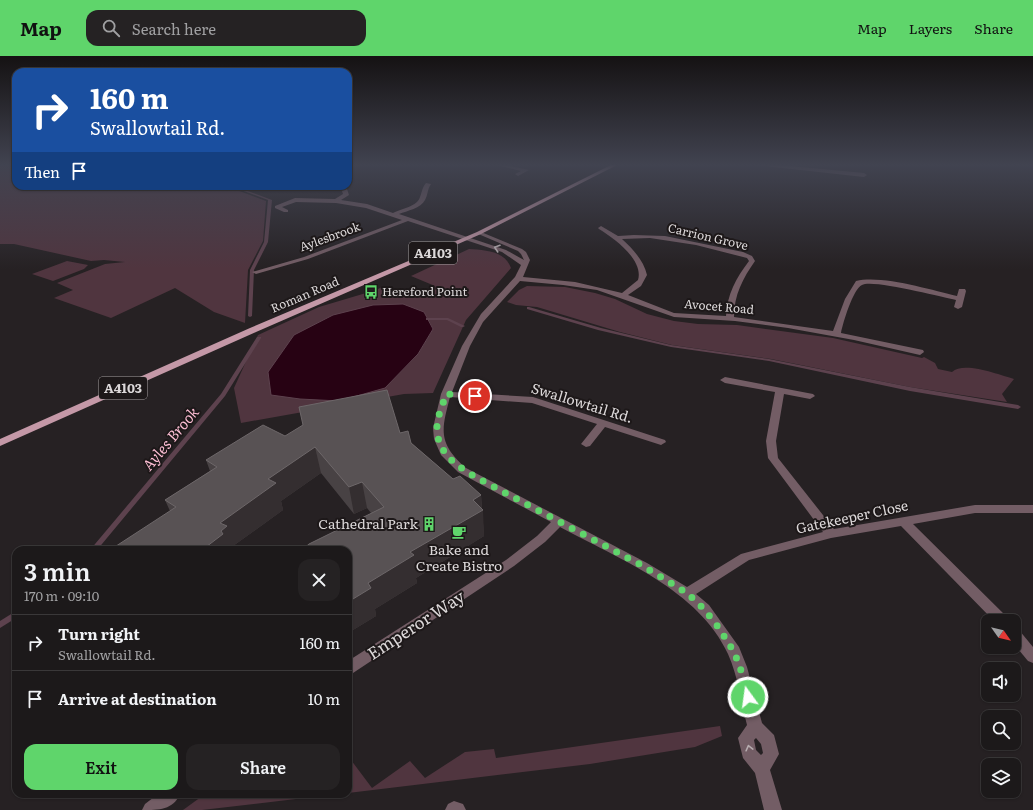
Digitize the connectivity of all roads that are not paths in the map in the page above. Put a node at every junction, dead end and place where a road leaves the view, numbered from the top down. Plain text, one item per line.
1 (340, 199) edge
2 (423, 199) edge
3 (548, 199) edge
4 (336, 202) junction
5 (286, 210) dead end
6 (395, 214) junction
7 (409, 219) junction
8 (601, 228) dead end
9 (479, 234) junction
10 (617, 238) junction
11 (466, 239) junction
12 (525, 264) junction
13 (256, 272) dead end
14 (518, 279) junction
15 (622, 296) junction
16 (958, 307) dead end
17 (730, 319) junction
18 (837, 333) junction
19 (920, 352) dead end
20 (726, 380) dead end
21 (780, 390) junction
22 (446, 394) junction
23 (810, 396) dead end
24 (603, 423) junction
25 (661, 442) dead end
26 (0, 443) edge
27 (586, 444) dead end
28 (1033, 509) edge
29 (560, 521) junction
30 (903, 521) junction
31 (831, 534) junction
32 (687, 593) junction
33 (995, 614) edge
34 (1021, 642) edge
35 (1033, 657) edge
36 (352, 666) edge
37 (167, 798) edge
38 (151, 810) edge
39 (773, 810) edge

1 - 4 street
2 - 6 street
3 - 9 main road, Roman Road / A4103
4 - 5 street, Aylesbrook
4 - 6 street, Aylesbrook
6 - 7 street, Aylesbrook
7 - 11 street, Aylesbrook
7 - 13 street, Aylesbrook
8 - 10 street
9 - 11 main road, Roman Road / A4103
9 - 12 street
10 - 15 street
10 - 17 street, Carrion Grove
12 -> 11 street, Aylesbrook
11 - 26 main road, Roman Road / A4103
12 - 14 street
14 - 15 street, Avocet Road
14 - 22 street
15 - 17 street, Avocet Road
16 - 18 street
17 - 18 street, Avocet Road
18 - 19 street, Avocet Road
20 - 21 street
21 - 23 street
21 - 31 street
22 - 24 street, Swallowtail Rd.
22 - 29 street
24 - 25 street, Swallowtail Rd.
24 - 27 street
28 - 30 street, Gatekeeper Close
29 - 32 street
29 - 36 street, Emperor Way
30 - 31 street, Gatekeeper Close
30 - 33 street
31 - 32 street, Gatekeeper Close
32 - 39 street
34 - 35 street
37 - 38 street

